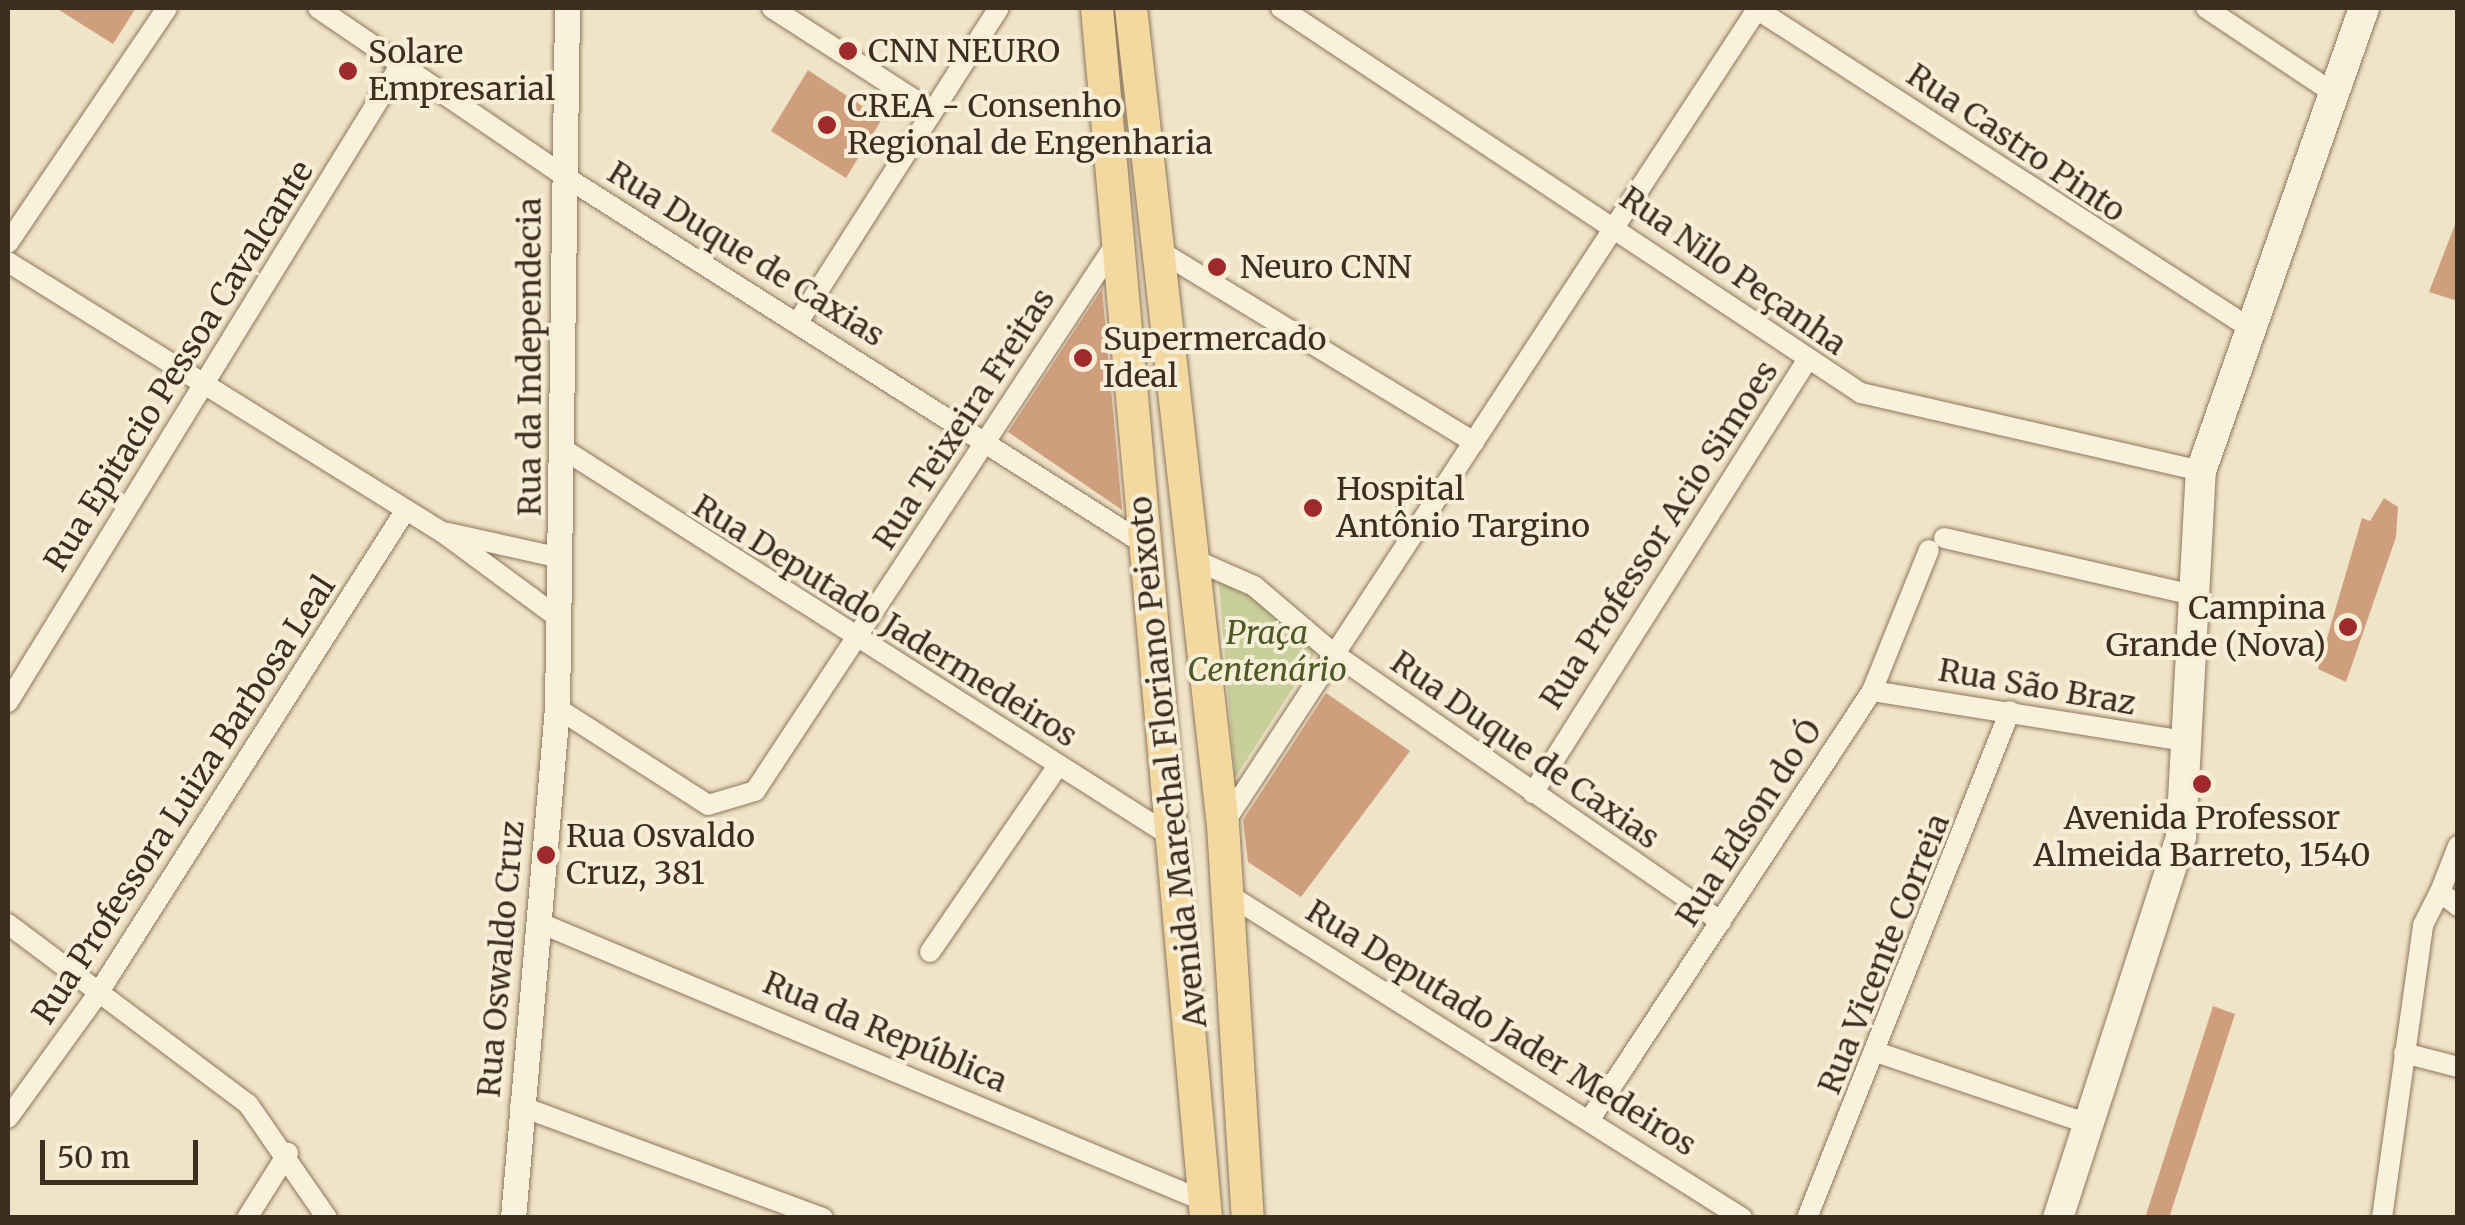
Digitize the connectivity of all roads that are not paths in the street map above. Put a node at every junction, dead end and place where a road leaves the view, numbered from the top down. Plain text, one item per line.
1 (167, 8) edge
2 (318, 8) edge
3 (567, 8) edge
4 (772, 8) edge
5 (998, 8) edge
6 (1097, 8) edge
7 (1132, 8) edge
8 (1280, 8) edge
9 (1757, 8) edge
10 (2206, 8) edge
11 (2364, 8) edge
12 (402, 62) junction
13 (2330, 90) junction
14 (932, 111) junction
15 (564, 176) junction
16 (1620, 227) junction
17 (1120, 238) junction
18 (8, 243) edge
19 (1158, 250) junction
20 (8, 262) edge
21 (798, 322) junction
22 (2245, 325) junction
23 (1806, 362) junction
24 (200, 385) junction
25 (984, 440) junction
26 (1474, 442) junction
27 (563, 449) junction
28 (2201, 471) junction
29 (405, 511) junction
30 (442, 532) junction
31 (1146, 545) junction
32 (561, 558) junction
33 (1197, 562) junction
34 (2188, 594) junction
35 (560, 619) junction
36 (854, 642) junction
37 (1332, 654) junction
38 (1872, 691) junction
39 (8, 702) edge
40 (557, 708) junction
41 (2010, 711) junction
42 (2192, 742) junction
43 (1058, 766) junction
44 (1533, 793) junction
45 (1223, 825) junction
46 (1178, 840) junction
47 (2458, 846) edge
48 (2441, 886) junction
49 (1226, 894) junction
50 (2458, 906) edge
51 (1721, 922) junction
52 (540, 923) junction
53 (8, 924) edge
54 (930, 952) dead end
55 (97, 995) junction
56 (1879, 1053) junction
57 (2404, 1053) junction
58 (2458, 1068) edge
59 (520, 1106) junction
60 (1592, 1116) junction
61 (8, 1118) edge
62 (2089, 1124) junction
63 (288, 1153) junction
64 (1205, 1209) edge
65 (2383, 1215) edge
66 (247, 1218) edge
67 (327, 1218) edge
68 (514, 1218) edge
69 (823, 1218) edge
70 (1248, 1218) edge
71 (1742, 1218) edge
72 (1807, 1218) edge
73 (2058, 1218) edge
74 (2406, 1218) edge

1 - 18 street
2 - 12 street, Rua Duque de Caxias
3 - 15 street, Rua da Independecia
4 - 14 street
5 - 14 street
6 - 17 main road, Avenida Marechal Floriano Peixoto
7 - 19 main road, Avenida Marechal Floriano Peixoto
8 - 16 street, Rua Nilo Peçanha
9 - 16 street
9 - 22 street, Rua Castro Pinto
10 - 13 street
11 - 13 main road
12 - 15 street, Rua Duque de Caxias
12 - 24 street, Rua Epitacio Pessoa Cavalcante
13 - 22 main road
14 - 21 street
15 - 21 street, Rua Duque de Caxias
15 - 27 street, Rua da Independecia
16 - 23 street, Rua Nilo Peçanha
16 - 26 street
17 - 25 street, Rua Teixeira Freitas
17 - 31 main road, Avenida Marechal Floriano Peixoto
19 - 26 street
19 - 33 main road, Avenida Marechal Floriano Peixoto
20 - 24 street
21 - 25 street, Rua Duque de Caxias
22 - 28 main road
23 - 28 street, Rua Nilo Peçanha
23 - 44 street, Rua Professor Acio Simoes
24 - 29 street
24 - 39 street, Rua Epitacio Pessoa Cavalcante
25 - 31 street, Rua Duque de Caxias
25 - 36 street, Rua Teixeira Freitas
26 - 37 street
27 - 32 street, Rua da Independecia
27 - 36 street, Rua Deputado Jadermedeiros
28 - 34 main road
29 - 30 street
29 - 55 street, Rua Professora Luiza Barbosa Leal
30 - 32 street
30 - 35 street
31 - 46 main road, Avenida Marechal Floriano Peixoto
32 - 35 street, Rua da Independecia
33 - 37 street, Rua Duque de Caxias
33 - 45 main road, Avenida Marechal Floriano Peixoto
34 - 38 street, Rua Edson do Ó
34 - 42 main road
35 - 40 street, Rua da Independecia
36 - 40 street, Rua Teixeira Freitas
36 - 43 street, Rua Deputado Jadermedeiros
37 - 44 street, Rua Duque de Caxias
37 - 45 street
38 - 41 street, Rua São Braz
38 - 51 street, Rua Edson do Ó
40 - 52 street, Rua Oswaldo Cruz
41 - 42 street, Rua São Braz
41 - 56 street, Rua Vicente Correia
42 - 62 main road
43 - 46 street, Rua Deputado Jadermedeiros
43 - 54 street
44 - 51 street, Rua Duque de Caxias
45 - 49 main road, Avenida Marechal Floriano Peixoto
46 - 64 main road, Avenida Marechal Floriano Peixoto
47 - 48 street
48 - 50 street
48 - 57 street
49 - 60 street, Rua Deputado Jader Medeiros
49 - 70 main road, Avenida Marechal Floriano Peixoto
51 - 60 street, Rua Edson do Ó
52 - 59 street, Rua Oswaldo Cruz
52 - 64 street, Rua da República
53 - 55 street
55 - 61 street, Rua Professora Luiza Barbosa Leal
55 - 63 street
56 - 62 street
56 - 72 street, Rua Vicente Correia
57 - 58 street
57 - 65 street
59 - 68 street, Rua Oswaldo Cruz
59 - 69 street
60 - 71 street, Rua Deputado Jader Medeiros
62 - 73 main road
63 - 66 street
63 - 67 street
65 - 74 street

